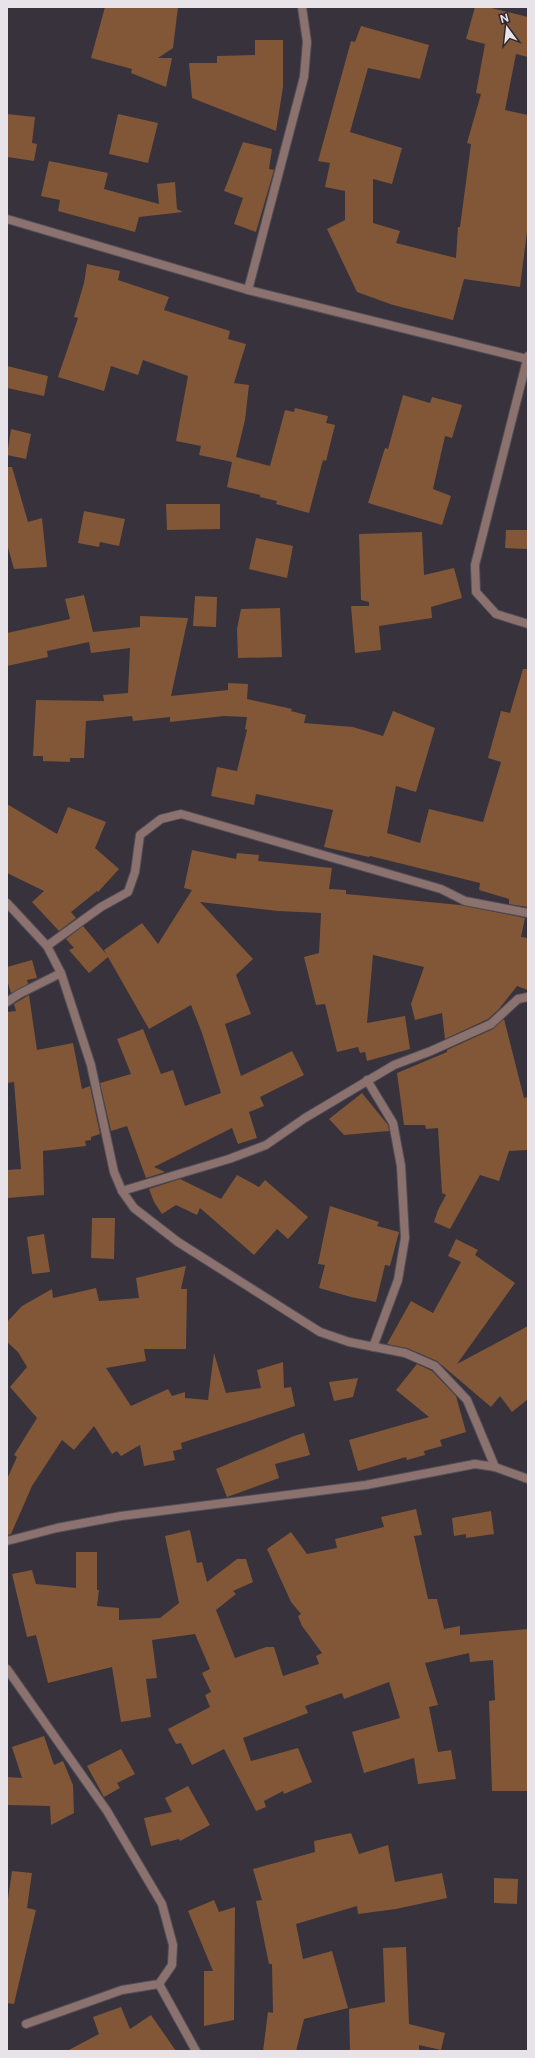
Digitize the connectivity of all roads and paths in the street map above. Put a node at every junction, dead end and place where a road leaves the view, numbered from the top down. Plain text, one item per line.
1 (302, 7) edge
2 (7, 219) edge
3 (248, 290) junction
4 (528, 358) edge
5 (528, 624) edge
6 (7, 903) edge
7 (528, 913) edge
8 (47, 946) junction
9 (61, 974) junction
10 (528, 997) edge
11 (7, 1002) edge
12 (367, 1080) junction
13 (122, 1191) junction
14 (374, 1346) junction
15 (495, 1466) junction
16 (528, 1479) edge
17 (7, 1541) edge
18 (7, 1669) edge
19 (159, 1984) junction
20 (26, 2024) dead end
21 (196, 2051) edge

1 - 3 street
2 - 3 street
3 - 4 street
4 - 5 street
6 - 8 street
7 - 8 street
8 - 9 street
9 - 11 street
9 - 13 street
10 - 12 street
12 - 13 street
12 - 14 street
13 - 14 street
14 - 15 street
15 - 16 street
15 - 17 street
18 - 19 street
19 - 20 street
19 - 21 street

